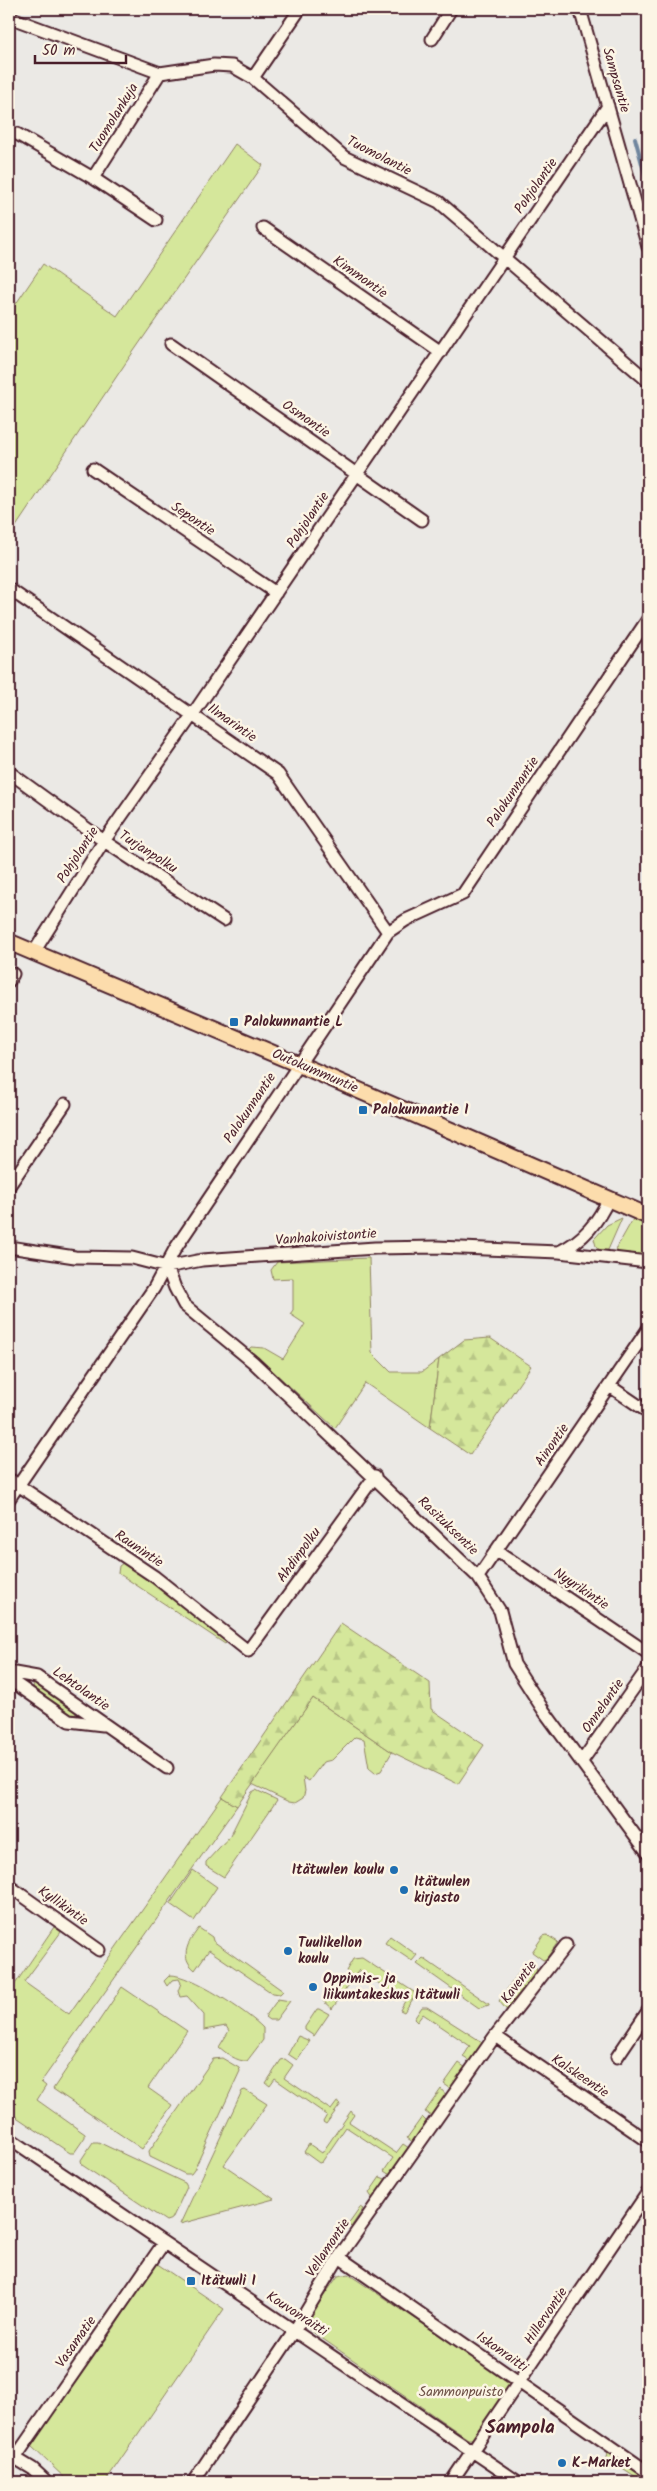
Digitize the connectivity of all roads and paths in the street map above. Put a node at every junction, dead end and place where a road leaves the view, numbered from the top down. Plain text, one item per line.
1 (300, 9) edge
2 (451, 9) edge
3 (580, 9) edge
4 (9, 17) edge
5 (432, 39) dead end
6 (160, 73) junction
7 (253, 78) junction
8 (608, 106) junction
9 (9, 134) edge
10 (93, 178) junction
11 (156, 220) dead end
12 (263, 228) dead end
13 (648, 246) edge
14 (504, 259) junction
15 (171, 344) dead end
16 (441, 352) junction
17 (648, 381) edge
18 (93, 469) dead end
19 (358, 473) junction
20 (422, 520) dead end
21 (9, 589) edge
22 (276, 593) junction
23 (648, 619) edge
24 (193, 714) junction
25 (9, 772) edge
26 (104, 841) junction
27 (224, 920) dead end
28 (388, 932) junction
29 (9, 942) edge
30 (34, 952) junction
31 (298, 1064) junction
32 (66, 1104) dead end
33 (9, 1186) edge
34 (609, 1198) junction
35 (648, 1216) edge
36 (9, 1247) edge
37 (558, 1252) junction
38 (648, 1262) edge
39 (167, 1267) junction
40 (648, 1329) edge
41 (610, 1387) junction
42 (648, 1412) edge
43 (375, 1476) junction
44 (13, 1482) edge
45 (9, 1499) edge
46 (497, 1551) junction
47 (478, 1577) junction
48 (248, 1651) joint
49 (648, 1653) edge
50 (648, 1668) edge
51 (9, 1672) edge
52 (9, 1678) edge
53 (107, 1726) junction
54 (582, 1761) junction
55 (167, 1768) dead end
56 (648, 1853) edge
57 (9, 1886) edge
58 (566, 1945) dead end
59 (99, 1950) dead end
60 (648, 2011) edge
61 (495, 2036) junction
62 (617, 2058) dead end
63 (9, 2138) edge
64 (648, 2141) edge
65 (648, 2192) edge
66 (163, 2244) junction
67 (339, 2257) junction
68 (294, 2330) junction
69 (519, 2381) junction
70 (473, 2451) junction
71 (12, 2456) edge
72 (648, 2472) edge
73 (47, 2482) edge
74 (193, 2482) edge
75 (452, 2482) edge
76 (518, 2482) edge

1 - 7 street
2 - 5 street
3 - 8 street, Sampsantie
4 - 6 street, Tuomolantie
6 - 7 street, Tuomolantie
6 - 10 street, Tuomolankuja
7 - 14 street, Tuomolantie
8 - 13 street, Sampsantie
8 - 14 street, Pohjolantie
9 - 10 street
10 - 11 street
12 - 16 street, Kimmontie
14 - 16 street, Pohjolantie
14 - 17 street, Tuomolantie
15 - 19 street, Osmontie
16 - 19 street, Pohjolantie
18 - 22 street, Sepontie
19 - 20 street, Osmontie
19 - 22 street, Pohjolantie
21 - 24 street, Ilmarintie
22 - 24 street, Pohjolantie
23 - 28 street, Palokunnantie
24 - 26 street, Pohjolantie
24 - 28 street, Ilmarintie
25 - 26 street, Turjanpolku
26 - 27 street, Turjanpolku
26 - 30 street, Pohjolantie
28 - 31 street, Palokunnantie
29 - 30 main road, Outokummuntie
30 - 31 main road, Outokummuntie
31 - 34 main road, Outokummuntie
31 - 39 street, Palokunnantie
32 - 33 street
34 - 35 main road, Outokummuntie
34 - 37 street
36 - 39 street, Vanhakoivistontie
37 - 38 street, Vanhakoivistontie
37 - 39 street, Vanhakoivistontie
39 - 43 street, Rasituksentie
39 - 44 street, Palokunnantie
40 - 41 street, Ainontie
41 - 42 street
41 - 46 street, Ainontie
43 - 47 street, Rasituksentie
43 - 48 street, Ahdinpolku
44 - 45 street, Palokunnantie
44 - 48 street, Raunintie
46 - 47 street, Ainontie
46 - 49 street, Nyyrikintie
47 - 54 street, Rasituksentie
50 - 54 street, Onnelantie
51 - 53 street, Lehtolantie
52 - 53 street, Lehtolantie
53 - 55 street, Lehtolantie
54 - 56 street, Rasituksentie
57 - 59 street, Kyllikintie
58 - 61 street, Kaventie
60 - 62 street
61 - 64 street, Kalskeentie
61 - 67 street, Vellamontie
63 - 66 street, Kouvonraitti
65 - 69 street, Hillervontie
66 - 68 street, Kouvonraitti
66 - 71 street, Vasamatie
67 - 68 street, Vellamontie
67 - 69 street, Iskonraitti
68 - 70 street, Kouvonraitti
68 - 74 street, Vellamontie
69 - 70 street, Hillervontie
69 - 72 street, Iskonraitti
70 - 75 street, Hillervontie
70 - 76 street, Kouvonraitti
71 - 73 street

